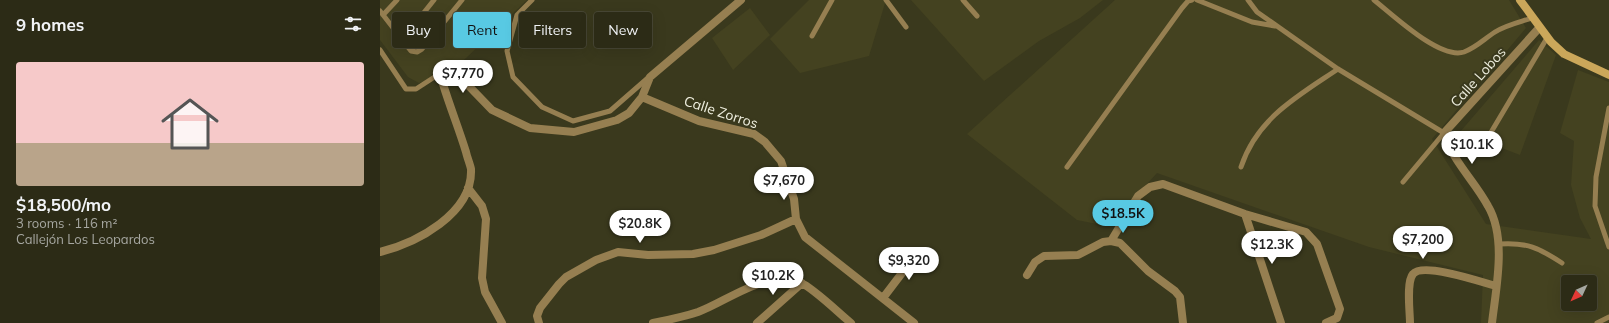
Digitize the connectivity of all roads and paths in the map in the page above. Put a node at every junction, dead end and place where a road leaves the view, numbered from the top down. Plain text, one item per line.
1 (397, 0) edge
2 (434, 0) edge
3 (462, 0) edge
4 (532, 0) edge
5 (741, 0) edge
6 (832, 0) edge
7 (886, 0) edge
8 (963, 0) edge
9 (1192, 0) edge
10 (1196, 0) edge
11 (1248, 0) edge
12 (1374, 0) edge
13 (1520, 0) edge
14 (424, 12) edge
15 (382, 13) edge
16 (977, 16) dead end
17 (1532, 18) junction
18 (445, 20) edge
19 (392, 26) edge
20 (1276, 26) junction
21 (906, 27) dead end
22 (1539, 28) junction
23 (812, 36) dead end
24 (1547, 38) junction
25 (409, 48) edge
26 (422, 48) edge
27 (380, 50) edge
28 (1338, 69) junction
29 (1609, 75) edge
30 (650, 77) junction
31 (443, 84) junction
32 (642, 97) junction
33 (1609, 108) edge
34 (1444, 133) junction
35 (1490, 134) dead end
36 (1067, 167) dead end
37 (1241, 167) dead end
38 (1403, 182) dead end
39 (468, 188) junction
40 (1245, 214) junction
41 (796, 219) junction
42 (1111, 240) junction
43 (1498, 244) junction
44 (1609, 247) edge
45 (380, 252) edge
46 (918, 252) dead end
47 (1562, 263) dead end
48 (1028, 275) dead end
49 (802, 283) junction
50 (1496, 286) junction
51 (884, 298) junction
52 (1609, 317) edge
53 (502, 323) edge
54 (539, 323) edge
55 (653, 323) edge
56 (757, 323) edge
57 (851, 323) edge
58 (914, 323) edge
59 (1183, 323) edge
60 (1281, 323) edge
61 (1326, 323) edge
62 (1410, 323) edge
63 (1492, 323) edge
64 (1597, 323) edge

1 - 15 lane
2 - 14 lane
3 - 18 lane
4 - 30 lane
5 - 30 street
6 - 23 lane
7 - 21 lane
8 - 16 lane
9 - 36 lane
10 - 20 lane
11 - 20 lane
12 - 17 lane
13 - 17 main road
15 - 19 lane
17 - 22 main road
20 - 28 lane
22 - 24 main road
22 - 34 street, Calle Lobos
24 - 29 main road
24 - 35 lane
25 - 26 lane
27 - 31 lane
28 - 34 lane
28 - 37 lane
30 - 32 street
31 - 32 street
31 - 39 street
32 - 41 street, Calle Zorros
33 - 44 lane
34 - 38 lane
34 - 43 street
39 - 45 street
39 - 53 street
40 - 42 street
40 - 60 street
40 - 61 street
41 - 51 street, Calle Zorros
41 - 54 street
42 - 48 street
42 - 59 street
43 - 47 lane
43 - 50 street
46 - 51 street
49 - 55 street
49 - 56 street
49 - 57 street
50 - 62 street
50 - 63 street
51 - 58 street, Calle Zorros
52 - 64 lane

